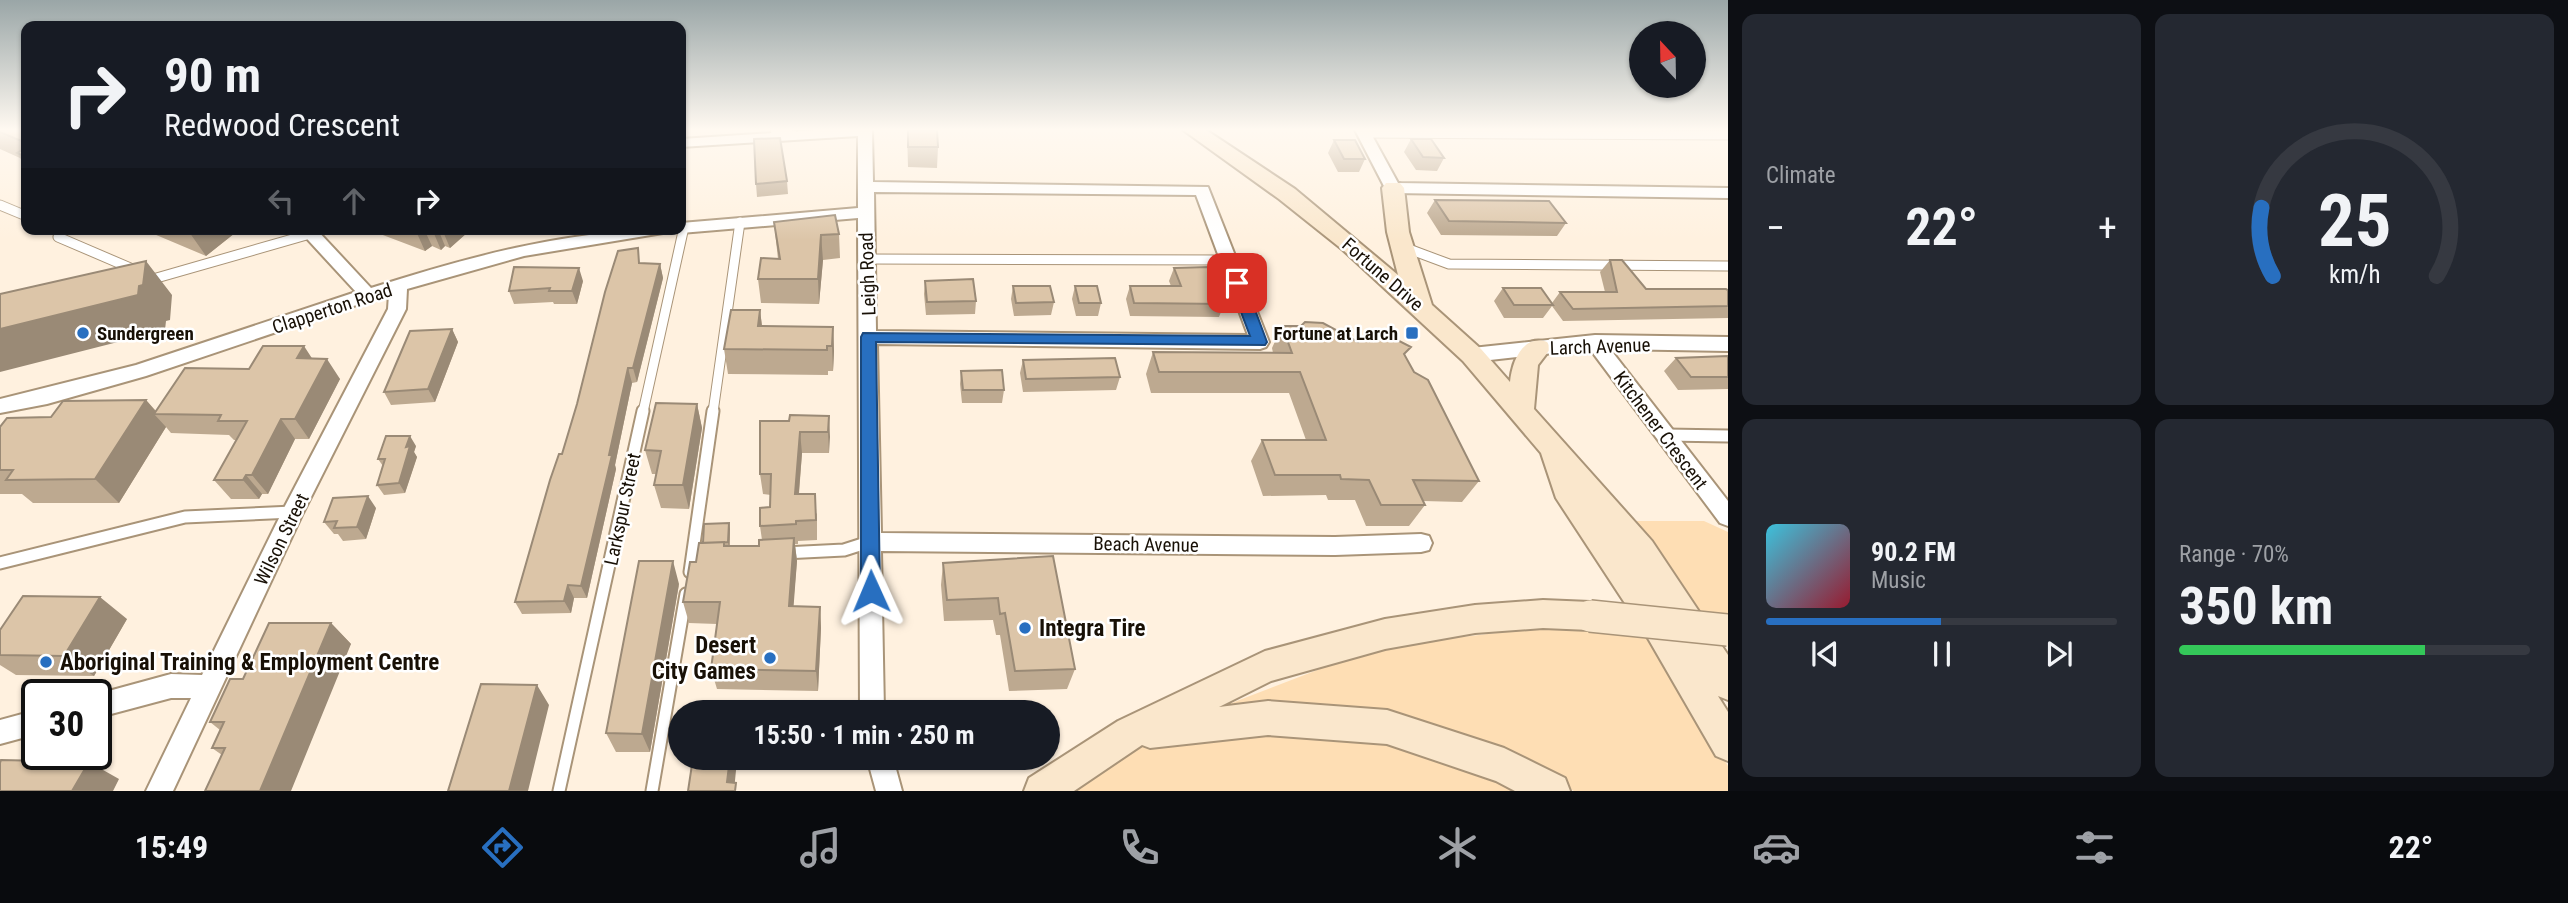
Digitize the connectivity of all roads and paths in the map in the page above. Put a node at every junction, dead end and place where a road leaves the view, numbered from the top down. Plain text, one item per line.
1 (866, 167) edge
2 (1247, 167) edge
3 (1382, 167) edge
4 (866, 187) junction
5 (1393, 188) junction
6 (1728, 193) edge
7 (0, 205) edge
8 (865, 212) junction
9 (21, 214) edge
10 (740, 222) junction
11 (686, 227) edge
12 (298, 235) edge
13 (311, 235) edge
14 (625, 235) edge
15 (677, 235) edge
16 (58, 237) dead end
17 (1400, 246) junction
18 (866, 259) junction
19 (1229, 260) junction
20 (1728, 266) edge
21 (155, 278) junction
22 (142, 282) edge
23 (398, 286) junction
24 (367, 295) junction
25 (1420, 306) junction
26 (869, 337) junction
27 (1595, 342) junction
28 (1728, 344) edge
29 (1538, 348) junction
30 (1472, 355) junction
31 (0, 406) edge
32 (1521, 410) junction
33 (1664, 435) junction
34 (1728, 436) edge
35 (1550, 443) junction
36 (293, 512) junction
37 (1728, 517) edge
38 (870, 542) junction
39 (1421, 543) dead end
40 (775, 554) edge
41 (706, 557) edge
42 (692, 558) junction
43 (0, 563) edge
44 (1728, 630) edge
45 (1728, 684) edge
46 (208, 687) junction
47 (872, 700) edge
48 (112, 702) edge
49 (21, 726) edge
50 (0, 732) edge
51 (1130, 733) junction
52 (1728, 744) edge
53 (883, 770) edge
54 (159, 791) edge
55 (559, 791) edge
56 (652, 791) edge
57 (889, 791) edge
58 (1042, 791) edge
59 (1552, 791) edge

1 - 4 street, Leigh Road
2 - 25 main road, Fortune Drive
3 - 5 street
4 - 8 street, Leigh Road
4 - 19 street
5 - 6 street
5 - 17 main road
7 - 9 lane
8 - 10 street, Clapperton Road
8 - 18 street, Leigh Road
10 - 11 street, Clapperton Road
10 - 42 lane
12 - 21 lane
13 - 24 street
14 - 23 street, Clapperton Road
15 - 55 lane, Larkspur Street
16 - 21 lane
17 - 20 lane
17 - 25 main road
18 - 19 lane
18 - 26 street, Leigh Road
19 - 26 street
21 - 22 lane
23 - 24 street, Clapperton Road
23 - 36 street, Wilson Street
24 - 31 street, Clapperton Road
25 - 30 main road, Fortune Drive
26 - 38 street, Leigh Road
27 - 28 street, Larch Avenue
27 - 29 street, Larch Avenue
27 - 33 street, Kitchener Crescent
29 - 30 street, Larch Avenue
29 - 32 main road
30 - 32 main road, Fortune Drive
32 - 35 main road, Fortune Drive
33 - 34 lane
33 - 37 street, Kitchener Crescent
35 - 45 main road, Fortune Drive
35 - 52 main road, Fortune Drive
36 - 43 lane
36 - 46 street, Wilson Street
38 - 39 street, Beach Avenue
38 - 40 lane
38 - 47 street, Leigh Road
41 - 42 lane
42 - 56 lane
44 - 51 main road, bridge
46 - 48 street
46 - 54 street, Wilson Street
49 - 50 street
51 - 58 main road
51 - 59 main road
53 - 57 street

